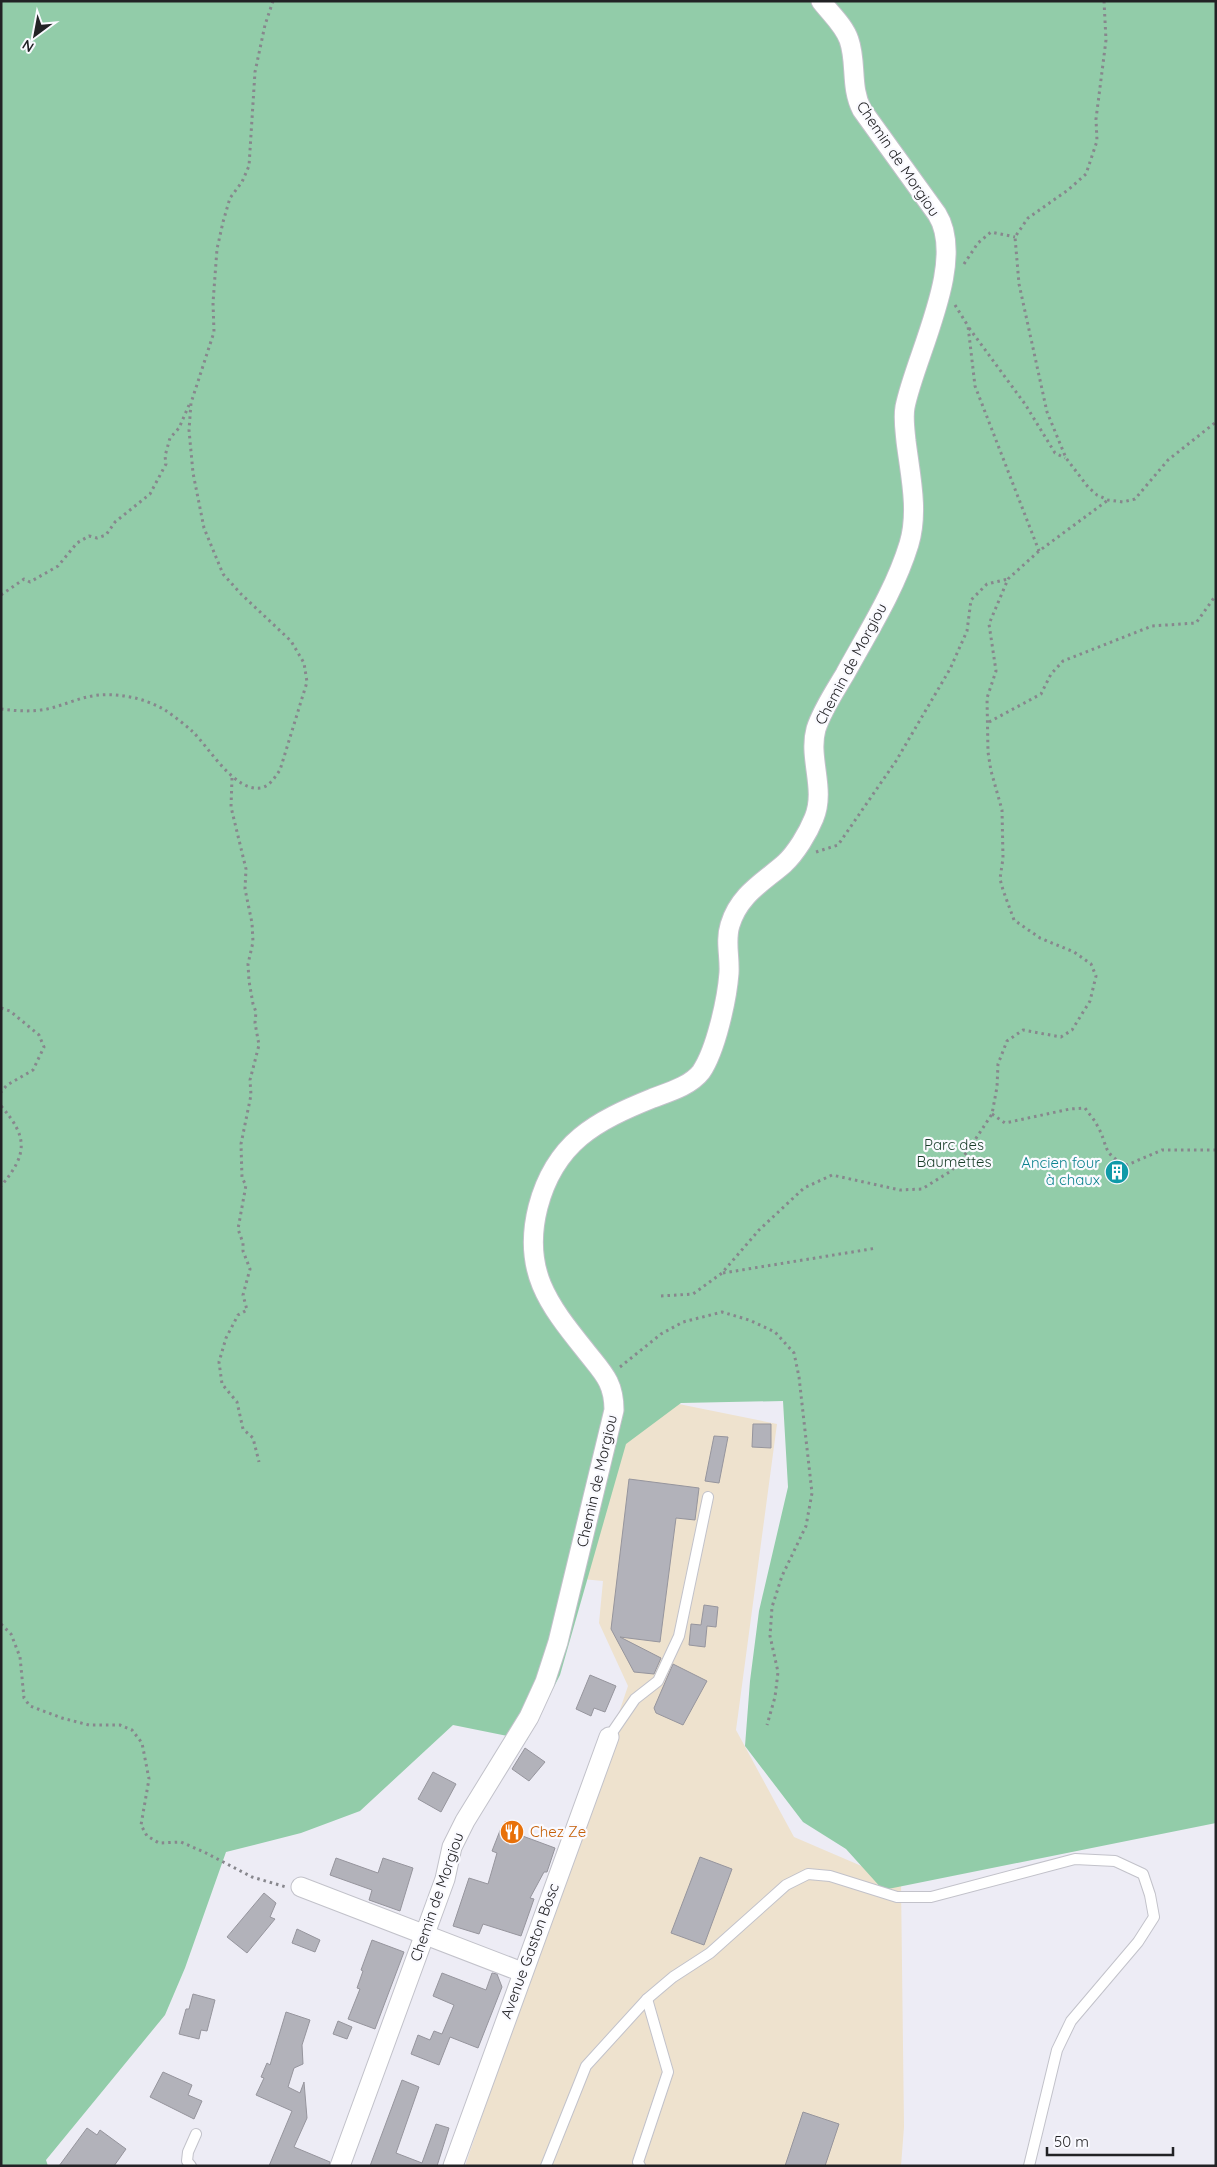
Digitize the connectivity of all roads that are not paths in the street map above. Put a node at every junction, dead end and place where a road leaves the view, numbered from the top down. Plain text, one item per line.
1 (821, 1) edge
2 (708, 1497) dead end
3 (609, 1737) joint
4 (301, 1887) road end
5 (425, 1935) junction
6 (522, 1972) junction
7 (647, 1999) junction
8 (196, 2134) dead end
9 (192, 2166) edge
10 (340, 2166) edge
11 (453, 2166) edge
12 (546, 2166) edge
13 (640, 2166) edge
14 (1029, 2166) edge

1 - 5 street, Chemin de Morgiou
2 - 3 lane
3 - 6 street, Avenue Gaston Bosc
4 - 5 street
5 - 6 street
5 - 10 street, Chemin de Morgiou
6 - 11 street, Avenue Gaston Bosc
7 - 12 lane
7 - 13 lane
7 - 14 lane
8 - 9 lane

